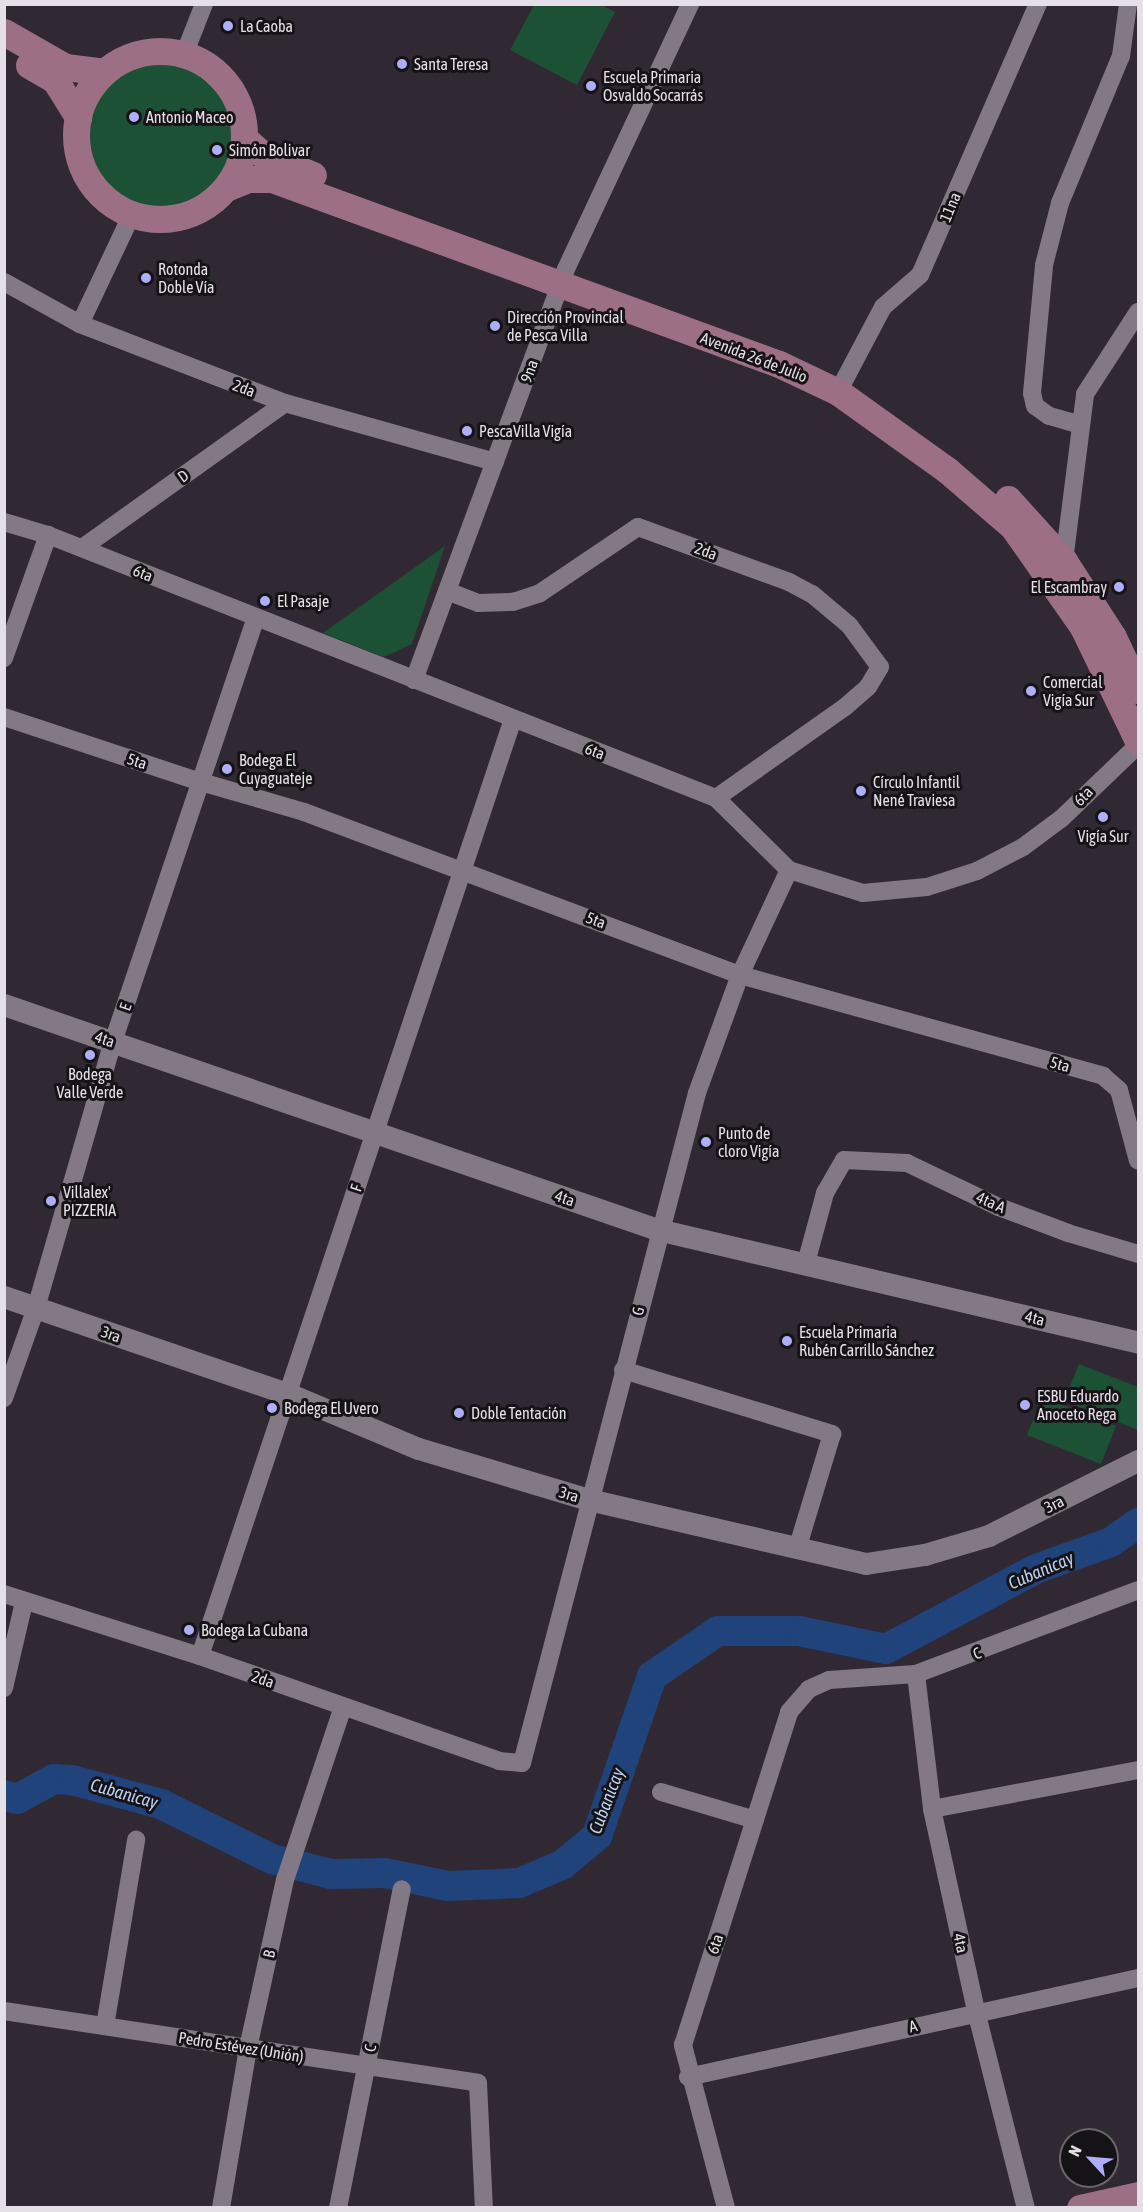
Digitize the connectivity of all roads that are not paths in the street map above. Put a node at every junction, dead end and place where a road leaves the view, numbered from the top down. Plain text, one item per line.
1 (204, 4) edge
2 (690, 4) edge
3 (1038, 4) edge
4 (1128, 4) edge
5 (4, 32) edge
6 (4, 52) edge
7 (184, 55) junction
8 (104, 72) junction
9 (78, 117) junction
10 (244, 138) junction
11 (226, 188) junction
12 (132, 214) junction
13 (563, 278) junction
14 (4, 282) edge
15 (1138, 312) edge
16 (80, 324) junction
17 (841, 385) junction
18 (285, 403) junction
19 (1081, 425) junction
20 (495, 462) junction
21 (4, 522) edge
22 (48, 535) junction
23 (82, 548) junction
24 (1064, 561) junction
25 (447, 591) junction
26 (256, 618) junction
27 (4, 658) edge
28 (414, 680) junction
29 (1138, 690) edge
30 (4, 717) edge
31 (513, 719) junction
32 (1138, 743) edge
33 (201, 782) junction
34 (716, 798) junction
35 (463, 870) junction
36 (789, 870) junction
37 (740, 975) junction
38 (4, 1005) edge
39 (113, 1042) junction
40 (375, 1132) junction
41 (1138, 1161) edge
42 (658, 1230) junction
43 (1138, 1254) edge
44 (806, 1263) junction
45 (4, 1297) edge
46 (36, 1308) junction
47 (1138, 1343) edge
48 (622, 1370) junction
49 (288, 1394) junction
50 (4, 1398) edge
51 (1138, 1461) edge
52 (589, 1500) junction
53 (797, 1549) junction
54 (1138, 1590) edge
55 (4, 1594) edge
56 (24, 1602) junction
57 (200, 1656) junction
58 (916, 1674) junction
59 (4, 1688) edge
60 (809, 1689) joint
61 (343, 1707) junction
62 (522, 1763) joint
63 (1138, 1770) edge
64 (661, 1792) dead end
65 (932, 1809) junction
66 (755, 1820) junction
67 (136, 1840) dead end
68 (402, 1889) dead end
69 (1138, 1978) edge
70 (4, 2011) edge
71 (975, 2011) junction
72 (105, 2026) junction
73 (248, 2048) junction
74 (367, 2066) junction
75 (688, 2077) junction
76 (1138, 2195) edge
77 (221, 2208) edge
78 (338, 2208) edge
79 (484, 2208) edge
80 (726, 2208) edge
81 (1026, 2208) edge
82 (1080, 2208) edge

1 - 7 street
2 - 13 street, 9na
3 - 17 street, 11na
4 - 19 street
5 - 8 main road
6 - 9 main road
7 - 8 main road
7 - 10 main road
8 - 9 main road
9 - 12 main road
10 - 11 main road
10 - 13 main road, Avenida 26 de Julio
11 - 12 main road
11 - 13 main road, Avenida 26 de Julio
12 - 16 street
13 - 17 main road, Avenida 26 de Julio
13 - 20 street, 9na
14 - 16 street, 2da
15 - 19 street
16 - 18 street, 2da
17 - 24 main road, Avenida 26 de Julio
17 - 32 main road, Avenida 26 de Julio
18 - 20 street, 2da
18 - 23 street, D
19 - 24 street
20 - 25 street, 9na
21 - 22 street, 6ta
22 - 23 street, 6ta
22 - 27 street
23 - 26 street, 6ta
24 - 29 main road, Avenida 26 de Julio
25 - 28 street, 9na
25 - 34 street, 2da
26 - 28 street, 6ta
26 - 33 street, E
28 - 31 street, 6ta
30 - 33 street, 5ta
31 - 34 street, 6ta
31 - 35 street, F
32 - 36 street, 6ta
33 - 35 street, 5ta
33 - 39 street, E
34 - 36 street, 6ta
35 - 37 street, 5ta
35 - 40 street, F
36 - 37 street, G
37 - 41 street, 5ta
37 - 42 street, G
38 - 39 street, 4ta
39 - 40 street, 4ta
39 - 46 street, E
40 - 42 street, 4ta
40 - 49 street, F
42 - 44 street, 4ta
42 - 48 street, G
43 - 44 street, 4ta A
44 - 47 street, 4ta
45 - 46 street, 3ra
46 - 49 street, 3ra
46 - 50 street, E
48 - 52 street, G
48 - 53 street
49 - 52 street, 3ra
49 - 57 street, F
51 - 53 street, 3ra
52 - 53 street, 3ra
52 - 62 street, G
54 - 58 street, C
55 - 56 street, 2da
56 - 57 street, 2da
56 - 59 street
57 - 61 street, 2da
58 - 60 street, C
58 - 65 street, 4ta
60 - 66 street, 6ta
61 - 62 street, 2da
61 - 73 street, B
63 - 65 street
64 - 66 street
65 - 71 street, 4ta
66 - 75 street, 6ta
67 - 72 street
68 - 74 street, C
69 - 71 street, A
70 - 72 street, Pedro Estévez (Unión)
71 - 75 street, A
71 - 81 street, 4ta
72 - 73 street, Pedro Estévez (Unión)
73 - 74 street, Pedro Estévez (Unión)
73 - 77 street, B
74 - 78 street, C
74 - 79 street, Pedro Estévez (Unión)
75 - 80 street, 6ta
76 - 82 main road

